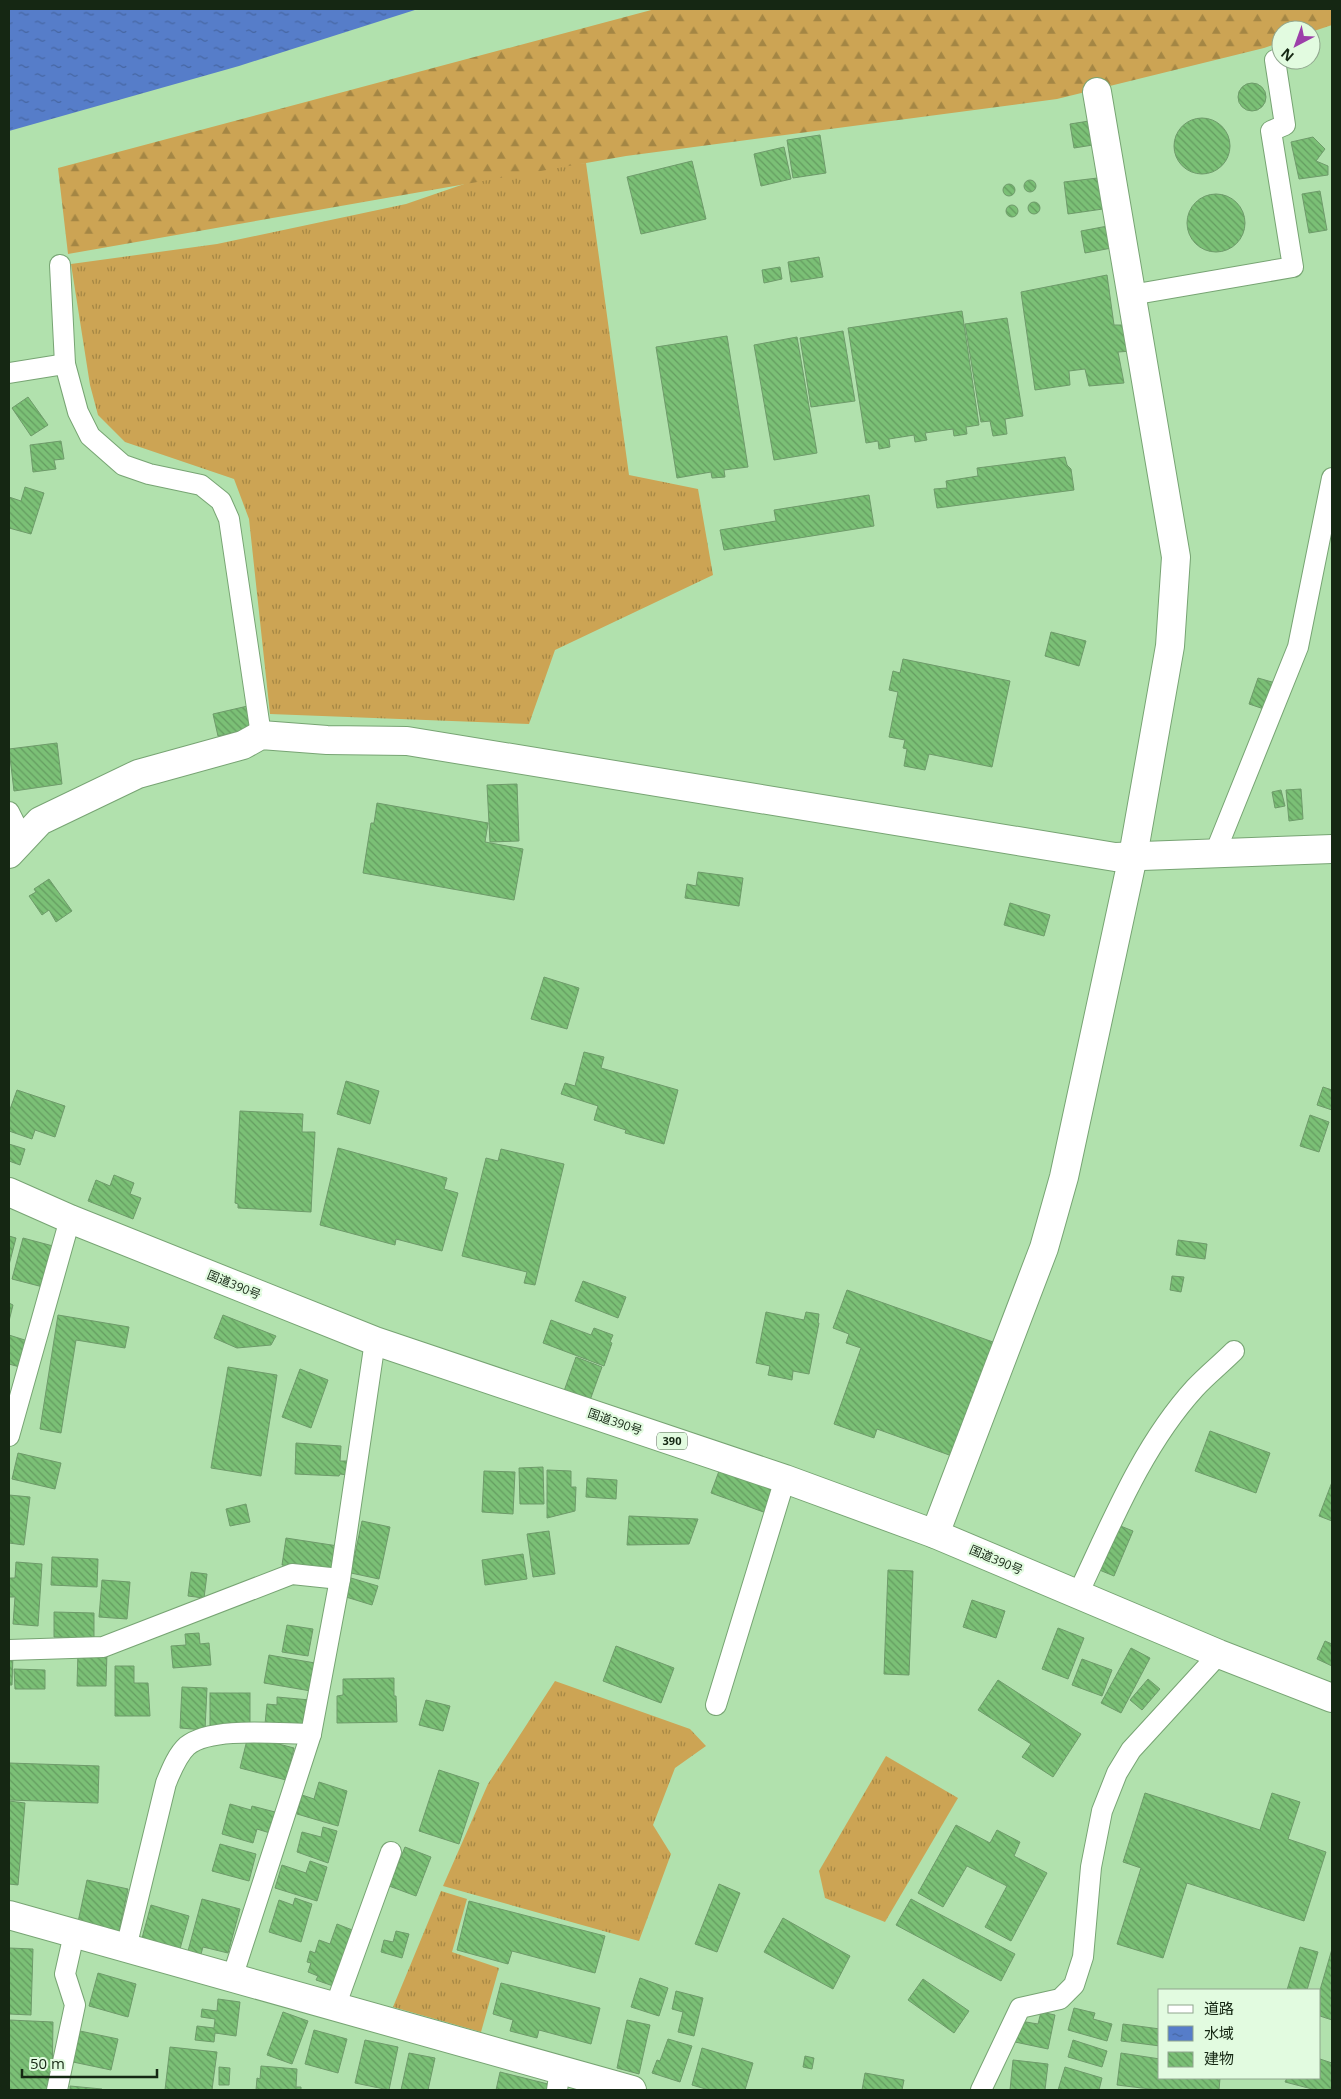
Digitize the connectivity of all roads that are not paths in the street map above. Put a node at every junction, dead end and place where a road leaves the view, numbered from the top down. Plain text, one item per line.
1 (1277, 70) edge
2 (1097, 92) dead end
3 (60, 265) dead end
4 (1131, 295) junction
5 (65, 364) junction
6 (9, 373) edge
7 (1332, 478) edge
8 (261, 735) junction
9 (9, 812) edge
10 (16, 847) edge
11 (1332, 849) edge
12 (1215, 854) junction
13 (1133, 856) junction
14 (9, 1192) edge
15 (70, 1219) junction
16 (375, 1341) junction
17 (1234, 1351) dead end
18 (9, 1436) edge
19 (785, 1479) junction
20 (935, 1534) junction
21 (340, 1579) junction
22 (1078, 1594) junction
23 (9, 1650) edge
24 (1219, 1654) junction
25 (1332, 1698) edge
26 (716, 1705) dead end
27 (311, 1734) junction
28 (391, 1852) dead end
29 (9, 1914) edge
30 (74, 1934) junction
31 (126, 1948) junction
32 (232, 1978) junction
33 (335, 2007) junction
34 (558, 2080) edge
35 (57, 2090) edge
36 (632, 2090) edge
37 (981, 2090) edge

1 - 4 street
2 - 4 main road
3 - 5 street
4 - 13 main road
5 - 6 street
5 - 8 street
7 - 12 street
8 - 10 main road
8 - 13 main road
9 - 10 street
11 - 12 main road
12 - 13 main road
13 - 20 main road
14 - 15 main road, 国道390号 / 390
15 - 16 main road, 国道390号 / 390
15 - 18 street
16 - 19 main road, 国道390号 / 390
16 - 21 street
17 - 22 street
19 - 20 main road, 国道390号 / 390
19 - 26 street
20 - 22 main road, 国道390号 / 390
21 - 23 street
21 - 27 street
22 - 24 main road, 国道390号 / 390
24 - 25 main road, 国道390号 / 390
24 - 37 street
27 - 31 street
27 - 32 street
28 - 33 street
29 - 30 main road
30 - 31 main road
30 - 35 street
31 - 32 main road
32 - 33 main road
33 - 34 main road
34 - 36 main road

